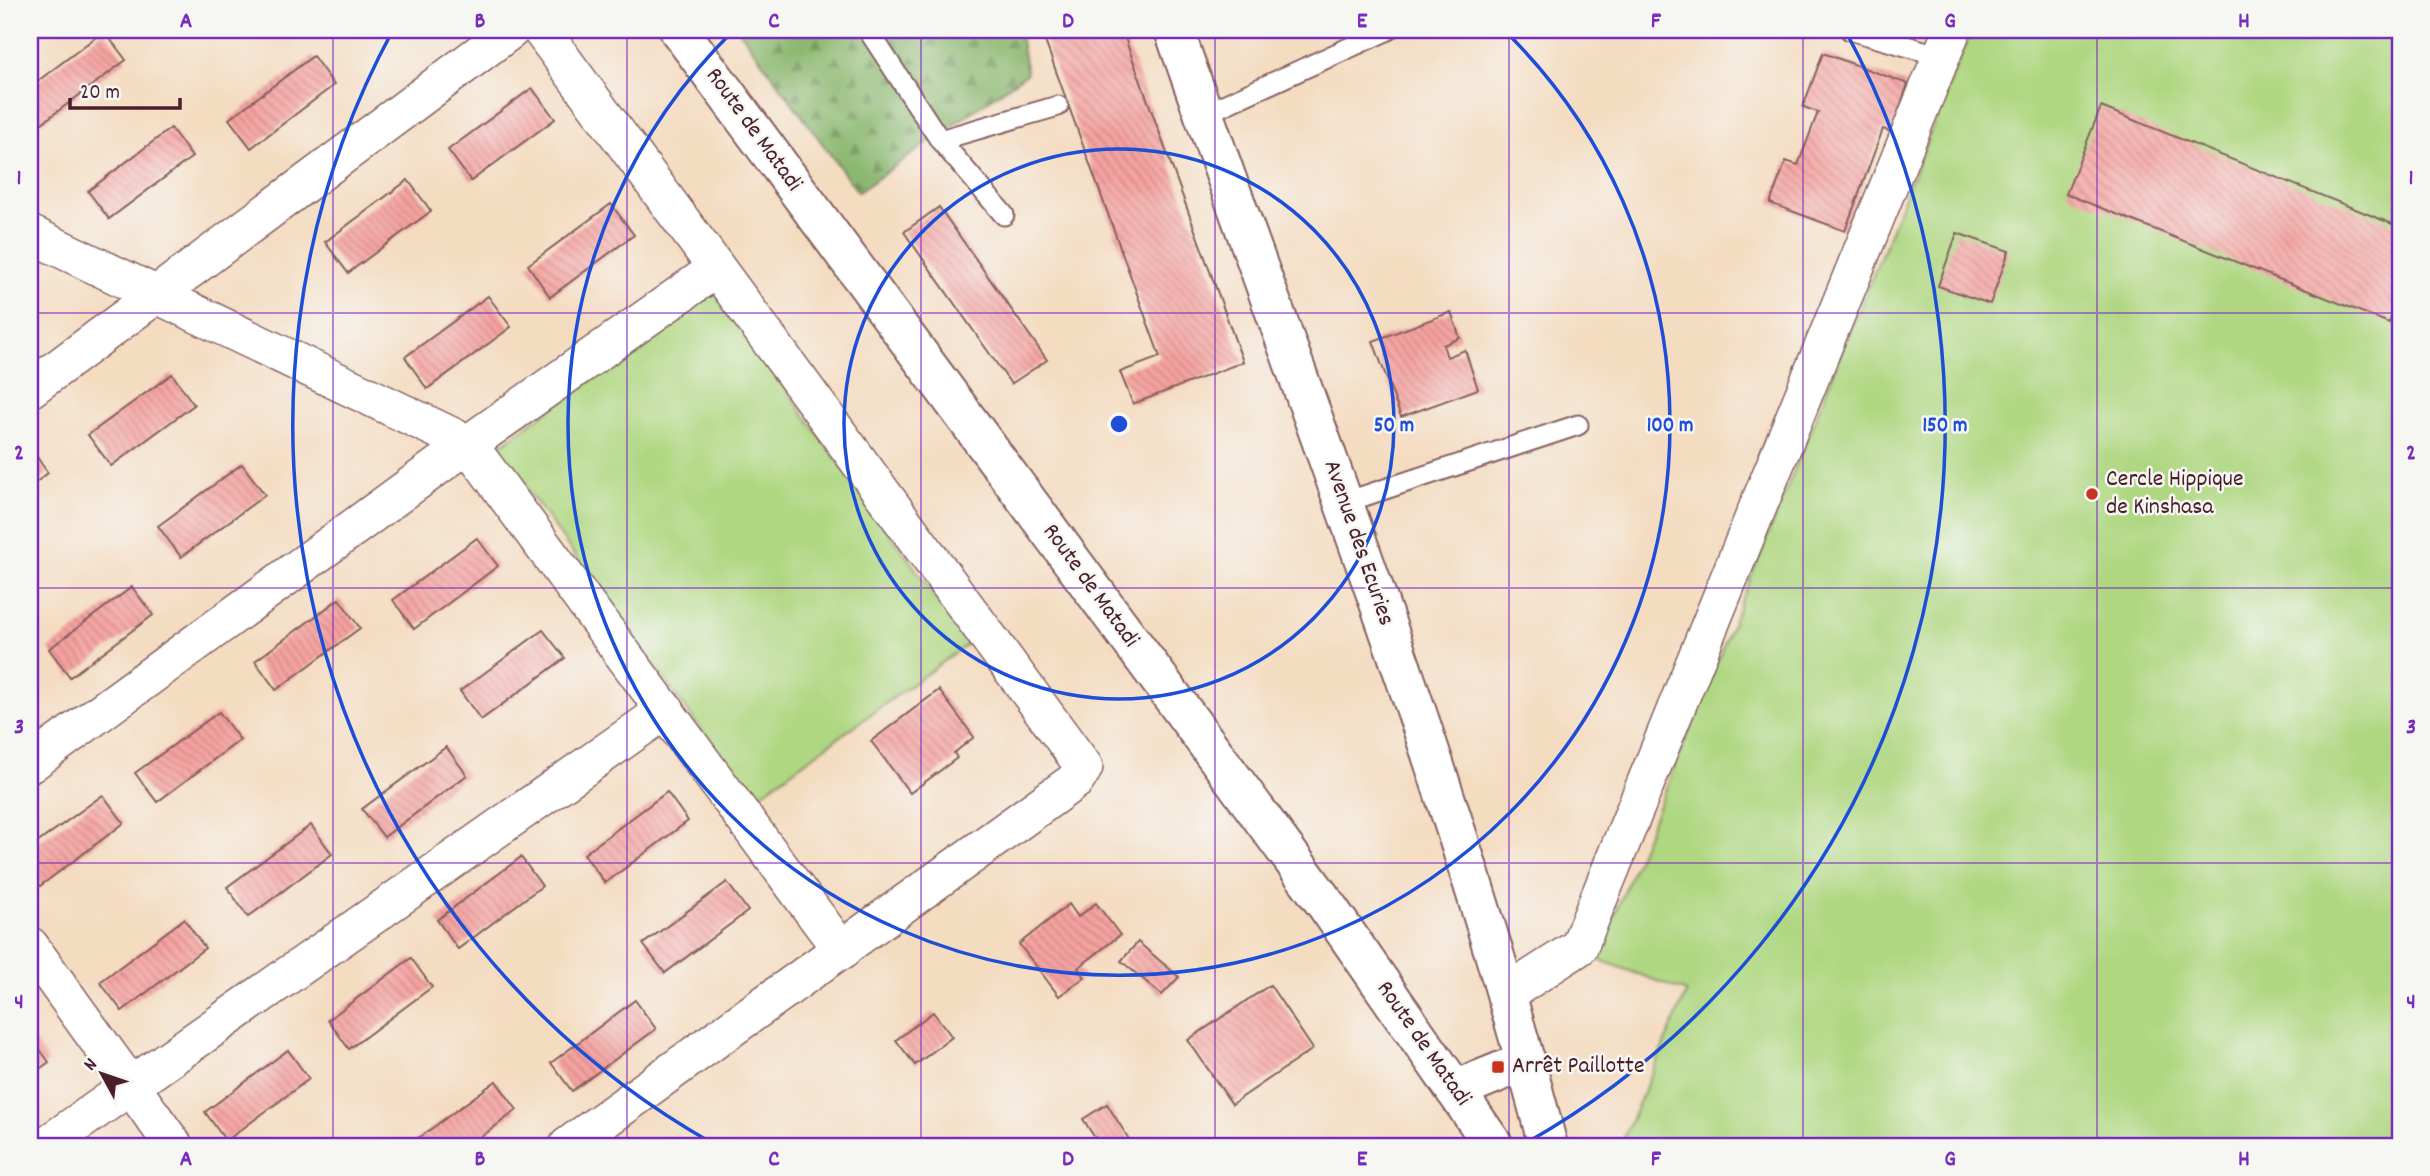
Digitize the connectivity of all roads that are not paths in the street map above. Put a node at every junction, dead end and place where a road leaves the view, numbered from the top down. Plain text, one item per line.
1 (511, 30) edge
2 (541, 30) edge
3 (678, 30) edge
4 (868, 30) edge
5 (1174, 30) edge
6 (1388, 30) edge
7 (1850, 30) edge
8 (1947, 43) edge
9 (1058, 106) dead end
10 (1203, 114) junction
11 (940, 140) junction
12 (1004, 215) dead end
13 (30, 233) edge
14 (716, 269) junction
15 (159, 295) junction
16 (30, 389) edge
17 (1578, 425) dead end
18 (468, 444) junction
19 (1346, 502) junction
20 (666, 710) junction
21 (30, 764) edge
22 (30, 946) edge
23 (842, 951) junction
24 (1508, 993) junction
25 (1526, 1061) junction
26 (128, 1085) junction
27 (1455, 1090) junction
28 (45, 1146) edge
29 (174, 1146) edge
30 (568, 1146) edge
31 (1494, 1146) edge
32 (1548, 1146) edge

1 - 15 street
2 - 14 street
3 - 27 main road, Route de Matadi
4 - 11 lane
5 - 10 main road, Avenue des Ecuries
6 - 10 lane
7 - 8 lane
8 - 24 street
9 - 11 lane
10 - 19 main road, Avenue des Ecuries
11 - 12 lane
13 - 15 street
14 - 18 street
14 - 23 street
15 - 16 street
15 - 18 street
17 - 19 lane
18 - 20 street
18 - 21 street
19 - 24 main road, Avenue des Ecuries
20 - 23 street
20 - 26 street
22 - 26 street
23 - 30 street
24 - 25 main road, Avenue des Ecuries
25 - 27 main road
25 - 32 main road, Avenue des Ecuries
26 - 28 street
26 - 29 street
27 - 31 main road, Route de Matadi

